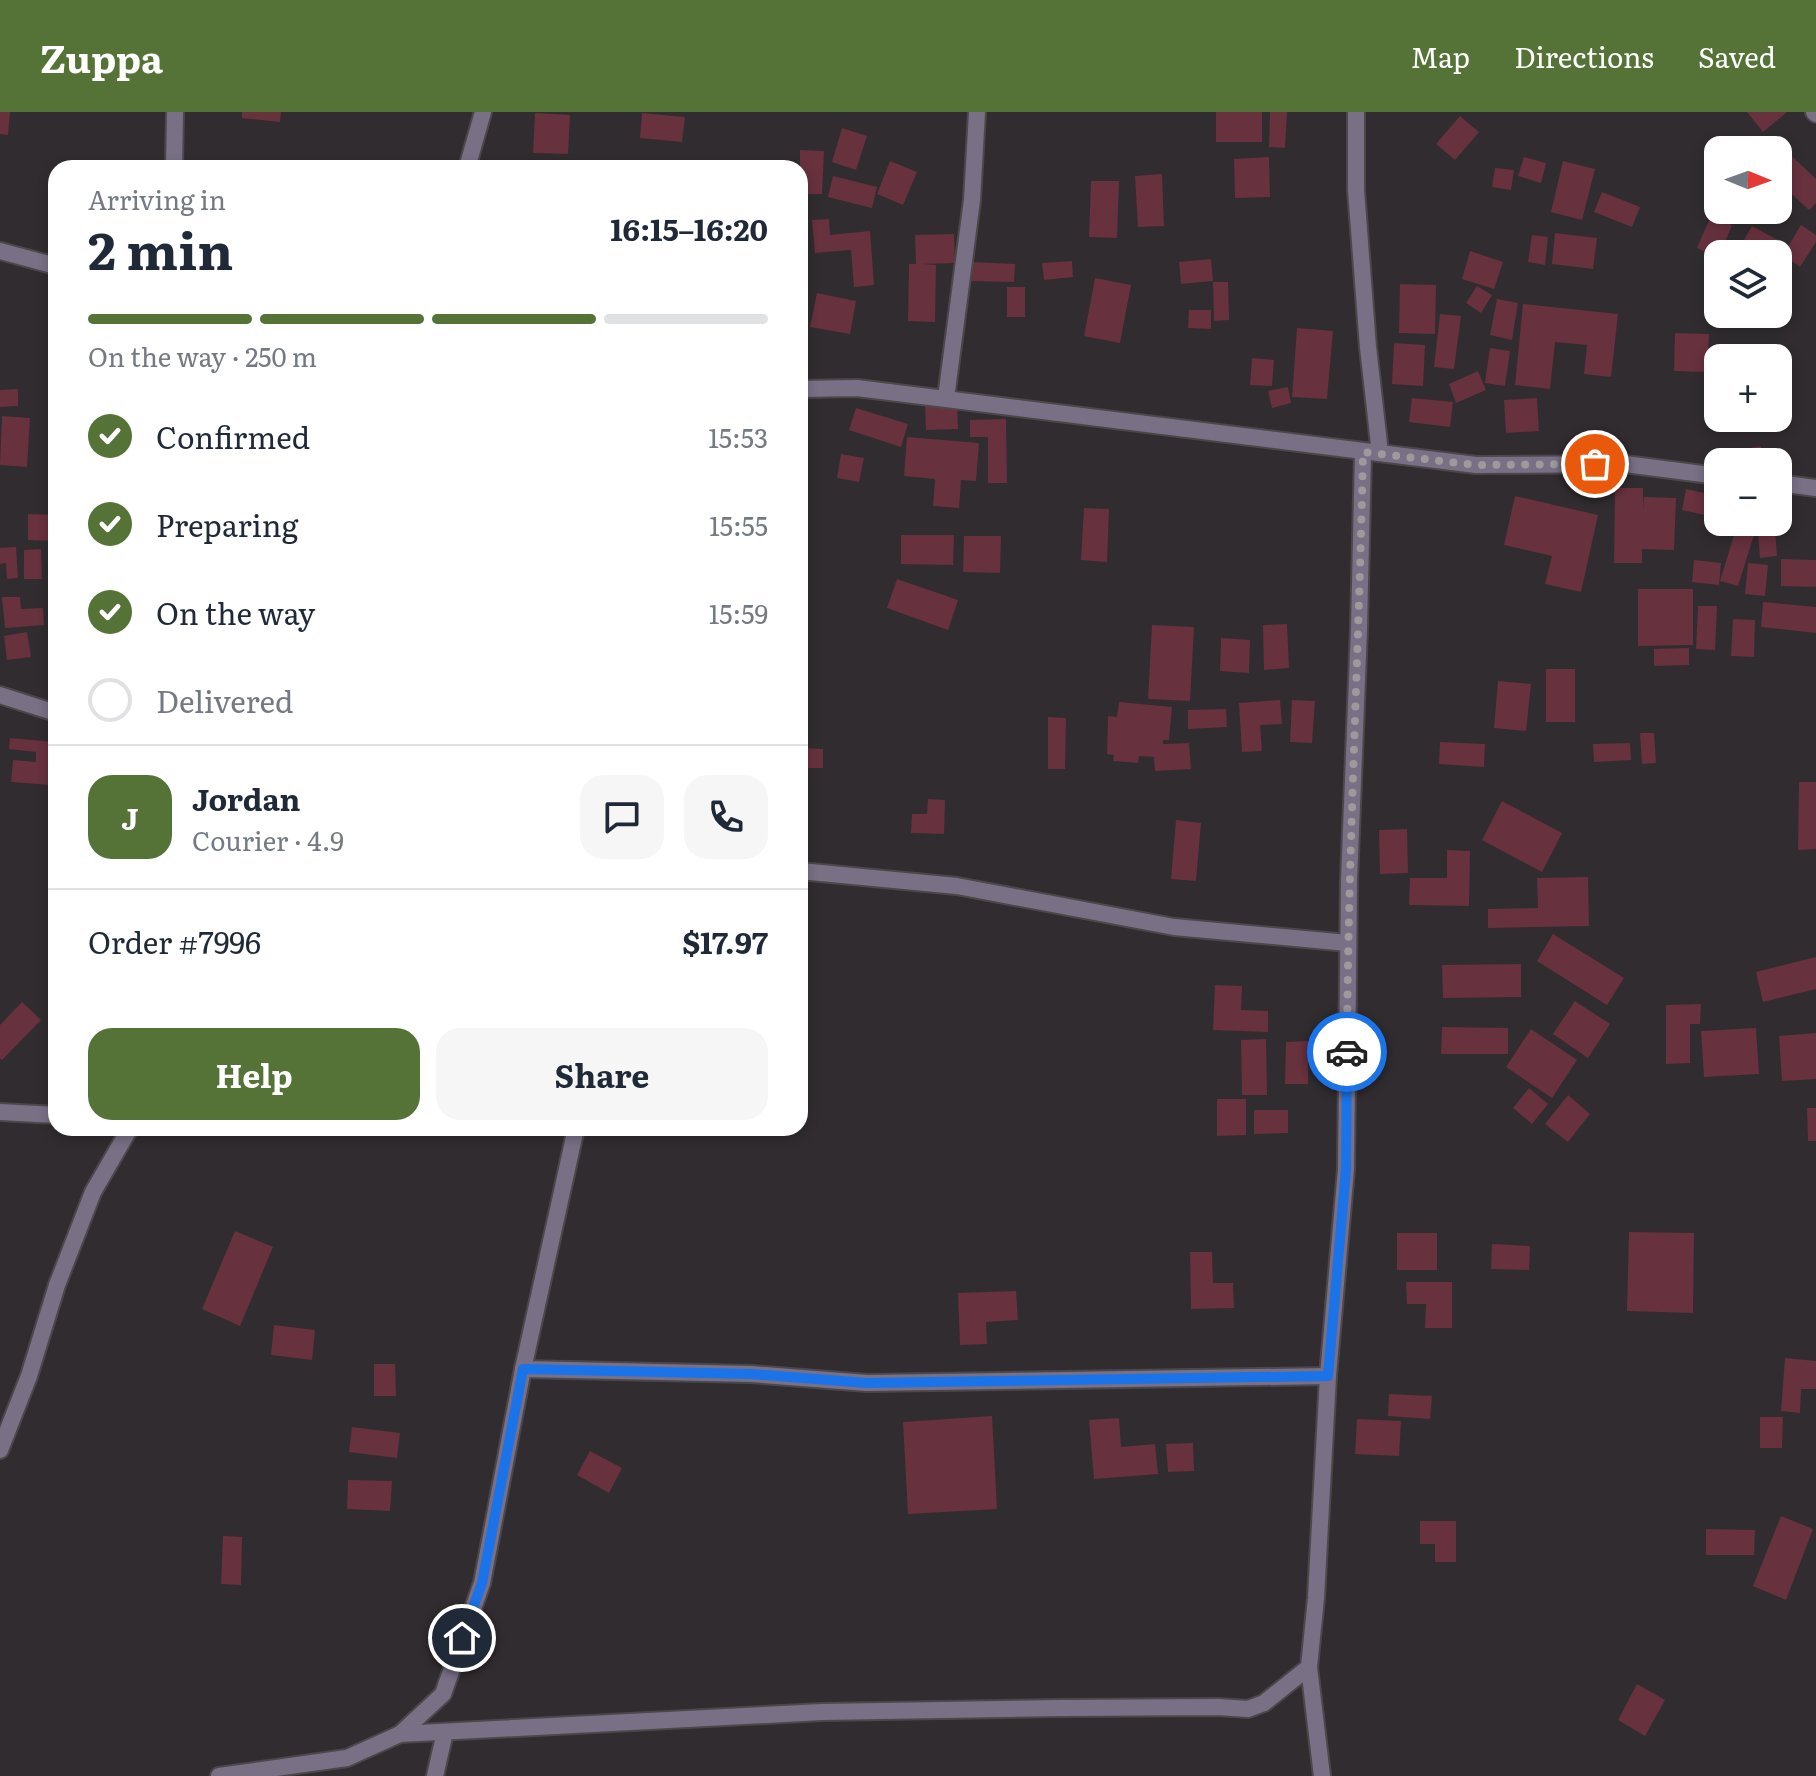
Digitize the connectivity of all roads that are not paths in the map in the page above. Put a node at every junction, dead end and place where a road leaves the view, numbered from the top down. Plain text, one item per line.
1 (175, 112) edge
2 (483, 112) edge
3 (977, 112) edge
4 (1356, 112) edge
5 (174, 160) edge
6 (469, 160) edge
7 (0, 251) edge
8 (48, 264) edge
9 (808, 389) edge
10 (946, 398) junction
11 (1372, 453) junction
12 (1704, 474) edge
13 (1792, 485) edge
14 (1816, 488) edge
15 (0, 695) edge
16 (48, 710) edge
17 (808, 872) edge
18 (1348, 943) junction
19 (0, 1112) edge
20 (48, 1115) edge
21 (125, 1136) edge
22 (574, 1136) edge
23 (523, 1369) junction
24 (1328, 1376) junction
25 (0, 1450) edge
26 (1309, 1667) junction
27 (445, 1732) junction
28 (400, 1734) junction
29 (219, 1776) edge
30 (435, 1776) edge
31 (1322, 1776) edge

1 - 5 street
2 - 6 street
3 - 10 street
4 - 11 street
7 - 8 street
9 - 10 street
10 - 11 street
11 - 12 street
11 - 18 street
13 - 14 street
15 - 16 street
17 - 18 street
18 - 24 street
19 - 20 street
21 - 25 street
22 - 23 street
23 - 24 street
23 - 28 street
24 - 26 street
26 - 27 street
26 - 31 street
27 - 28 street
27 - 30 street
28 - 29 street

